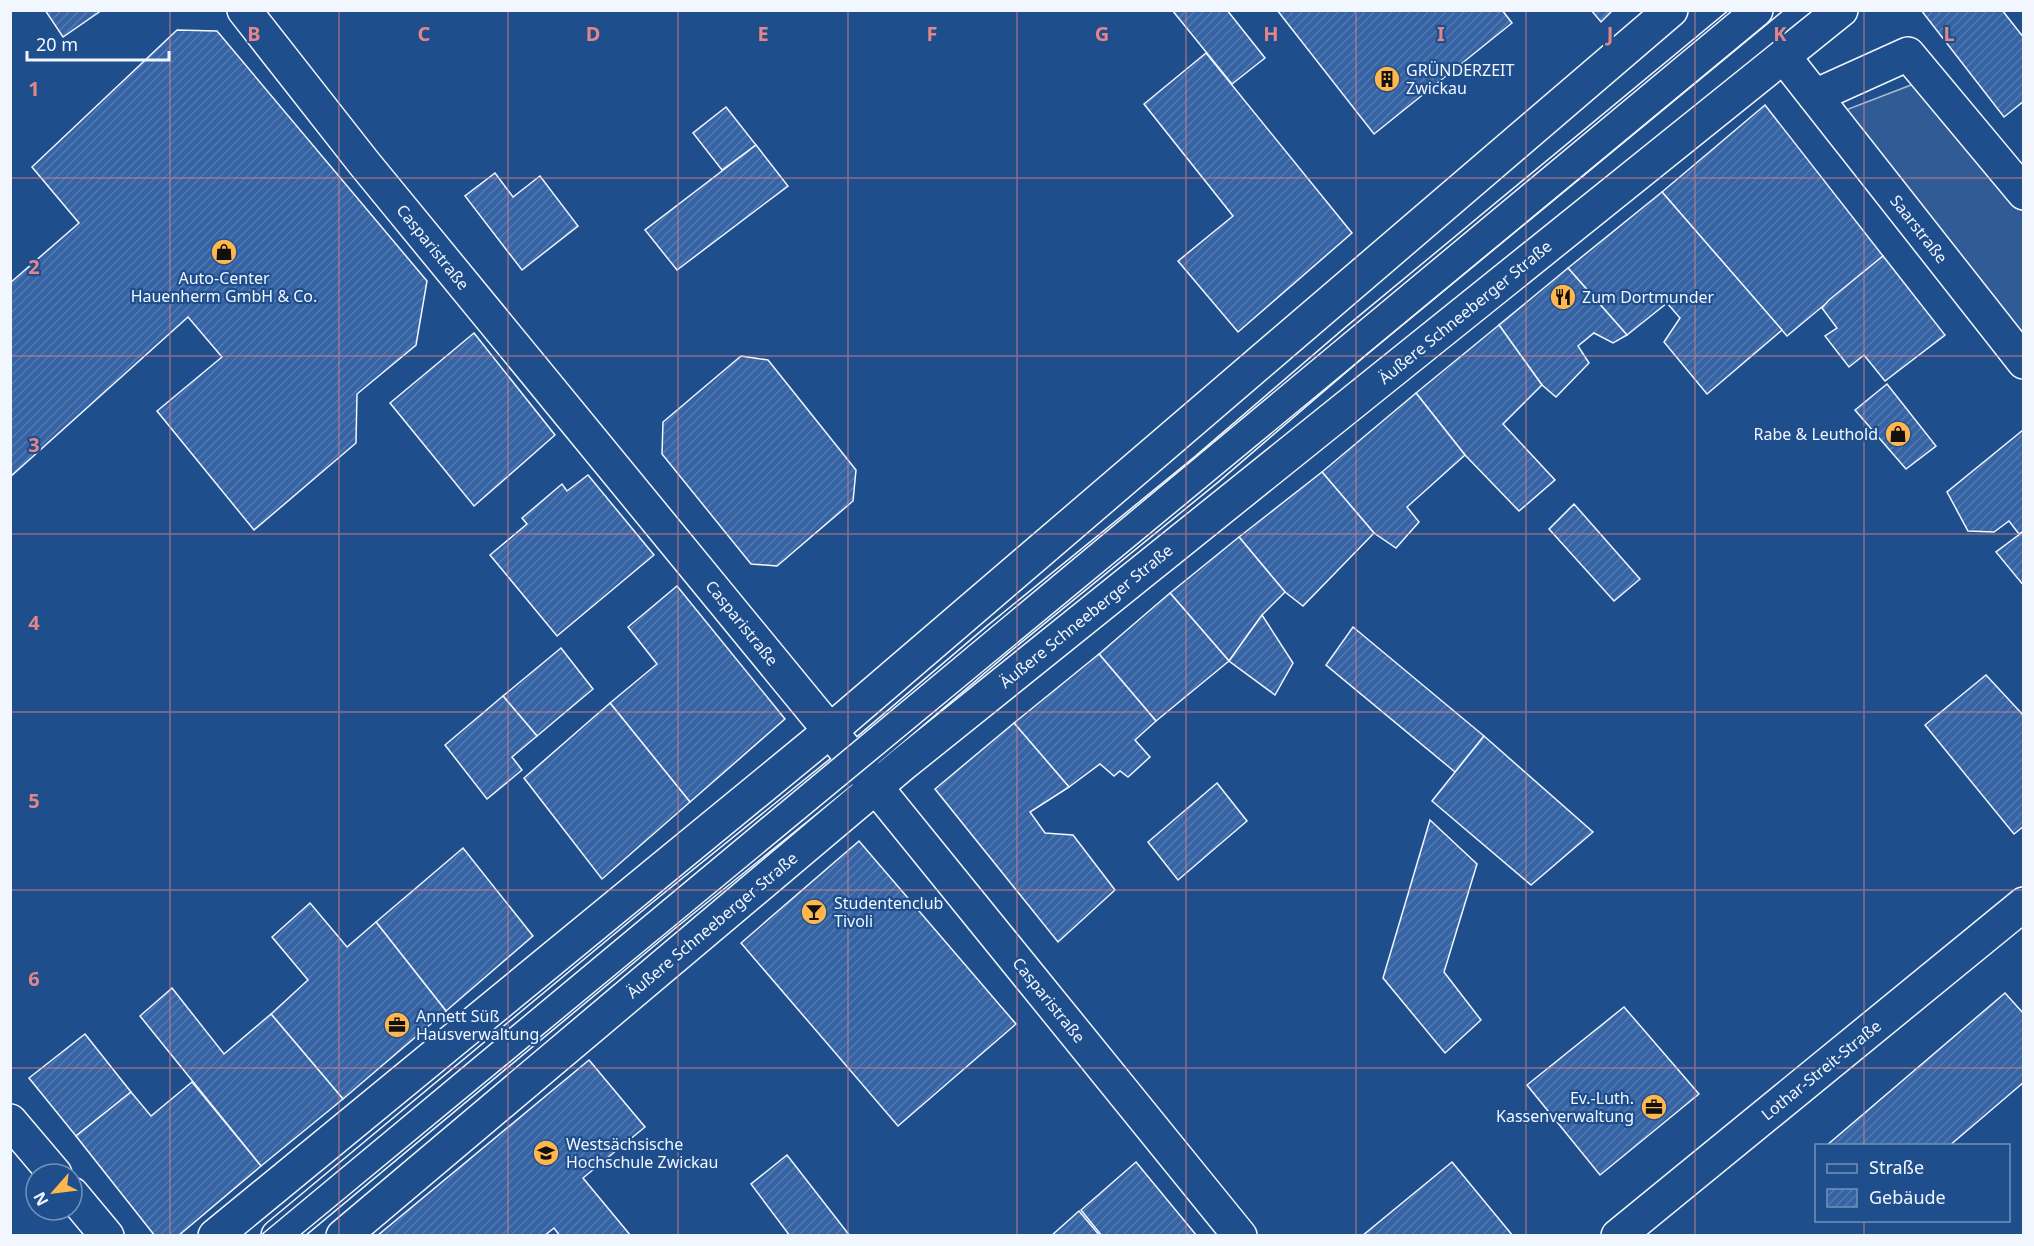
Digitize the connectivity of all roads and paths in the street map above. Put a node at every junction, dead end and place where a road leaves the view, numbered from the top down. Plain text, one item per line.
1 (244, 10) edge
2 (1671, 10) edge
3 (1756, 10) edge
4 (1841, 10) edge
5 (1784, 57) junction
6 (1815, 96) junction
7 (2024, 193) edge
8 (2024, 362) edge
9 (830, 731) junction
10 (855, 761) junction
11 (876, 787) junction
12 (2024, 904) edge
13 (10, 1121) edge
14 (45, 1162) edge
15 (84, 1208) edge
16 (107, 1236) edge
17 (215, 1236) edge
18 (278, 1236) edge
19 (343, 1236) edge
20 (1240, 1236) edge
21 (1617, 1236) edge

1 - 9 street, Casparistraße
2 - 9 street
3 - 10 street
4 - 5 street, Äußere Schneeberger Straße
5 - 6 street, Saarstraße
5 - 11 street, Äußere Schneeberger Straße
6 - 7 street
6 - 8 street, Saarstraße
9 - 10 street, Casparistraße
9 - 17 street
10 - 11 street, Casparistraße
10 - 18 street
11 - 19 street, Äußere Schneeberger Straße
11 - 20 street, Casparistraße
12 - 21 street, Lothar-Streit-Straße
13 - 14 street
15 - 16 street

